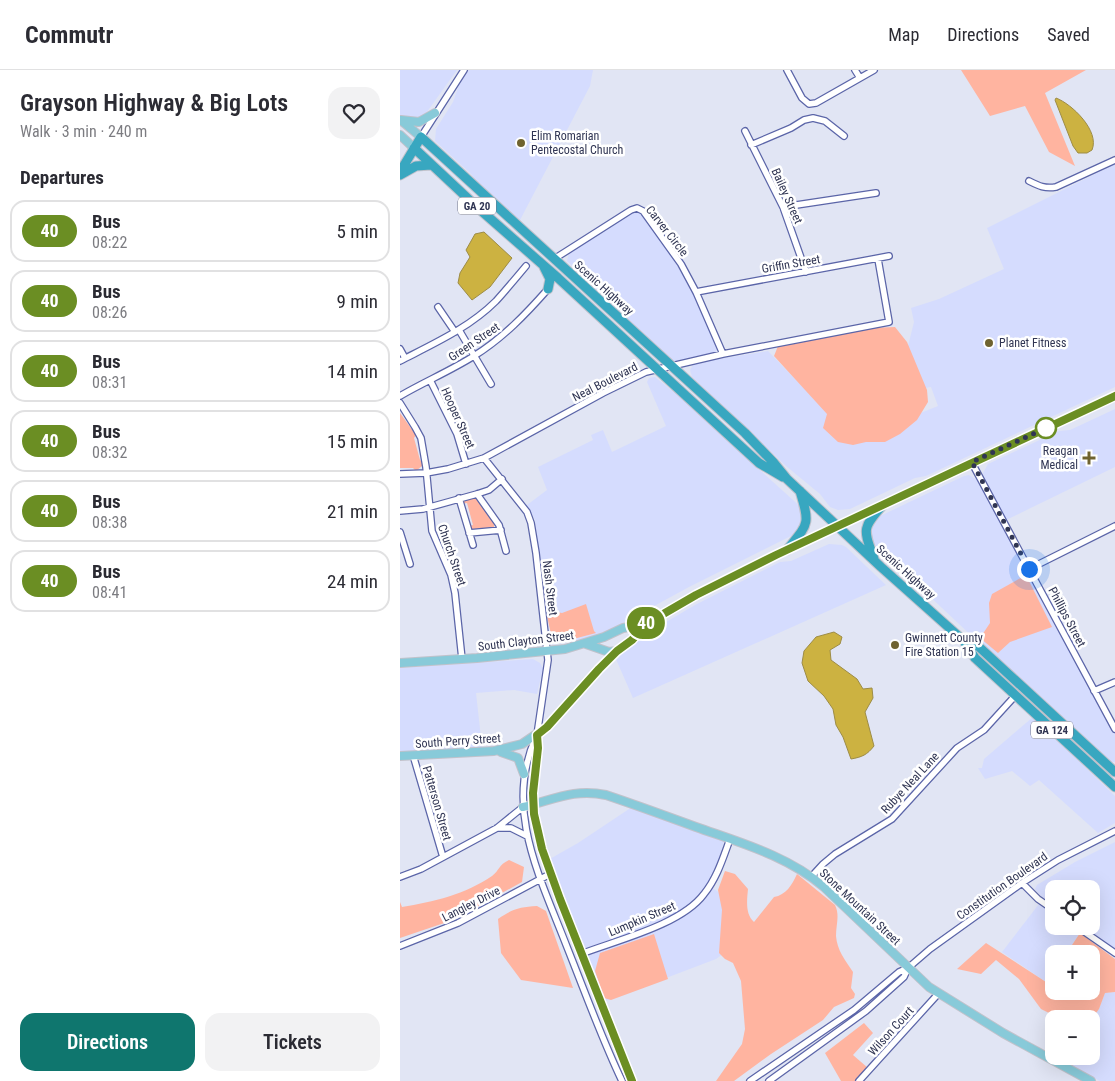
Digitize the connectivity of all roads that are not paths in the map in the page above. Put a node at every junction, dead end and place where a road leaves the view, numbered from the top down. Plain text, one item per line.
1 (464, 70) edge
2 (787, 70) edge
3 (855, 70) edge
4 (874, 70) edge
5 (860, 78) junction
6 (435, 113) junction
7 (401, 120) edge
8 (745, 131) dead end
9 (400, 135) edge
10 (844, 136) dead end
11 (421, 137) junction
12 (752, 145) junction
13 (414, 148) junction
14 (1115, 160) edge
15 (431, 165) junction
16 (400, 173) edge
17 (1029, 181) dead end
18 (876, 193) dead end
19 (783, 207) junction
20 (889, 256) dead end
21 (878, 258) junction
22 (554, 259) junction
23 (543, 264) junction
24 (526, 266) dead end
25 (806, 272) junction
26 (566, 285) junction
27 (548, 289) junction
28 (696, 292) junction
29 (438, 307) dead end
30 (457, 331) junction
31 (400, 349) edge
32 (723, 354) junction
33 (475, 355) junction
34 (403, 360) edge
35 (672, 366) junction
36 (658, 369) junction
37 (430, 380) junction
38 (492, 384) dead end
39 (400, 396) edge
40 (1115, 396) edge
41 (400, 403) edge
42 (484, 458) junction
43 (972, 462) junction
44 (466, 464) junction
45 (426, 473) junction
46 (400, 474) edge
47 (502, 479) junction
48 (787, 479) junction
49 (800, 491) junction
50 (477, 494) junction
51 (459, 498) junction
52 (882, 506) junction
53 (429, 507) junction
54 (400, 510) edge
55 (838, 526) junction
56 (1115, 526) edge
57 (501, 530) junction
58 (400, 532) edge
59 (470, 532) junction
60 (473, 545) dead end
61 (788, 550) junction
62 (506, 551) dead end
63 (875, 561) junction
64 (410, 564) dead end
65 (1029, 569) junction
66 (646, 624) junction
67 (964, 642) junction
68 (586, 644) junction
69 (548, 651) junction
70 (617, 651) junction
71 (462, 659) junction
72 (400, 663) edge
73 (1115, 682) edge
74 (1022, 687) junction
75 (1094, 691) junction
76 (1015, 696) junction
77 (1115, 728) edge
78 (537, 735) junction
79 (494, 751) junction
80 (413, 755) junction
81 (400, 756) edge
82 (1110, 764) edge
83 (1115, 772) edge
84 (524, 774) junction
85 (1115, 787) edge
86 (534, 804) junction
87 (523, 807) junction
88 (497, 828) junction
89 (1115, 831) edge
90 (527, 836) junction
91 (730, 839) junction
92 (443, 857) junction
93 (550, 874) junction
94 (812, 876) junction
95 (400, 877) edge
96 (540, 879) junction
97 (1022, 883) junction
98 (1045, 904) edge
99 (1089, 935) edge
100 (400, 946) edge
101 (581, 954) junction
102 (1115, 954) edge
103 (908, 968) junction
104 (938, 994) junction
105 (622, 1081) edge
106 (632, 1081) edge
107 (750, 1081) edge
108 (769, 1081) edge
109 (860, 1081) edge
110 (1091, 1081) edge

1 - 6 street
2 - 5 street
3 - 5 street
4 - 5 street
6 - 7 main road
6 - 11 street
7 - 11 main road, Scenic Highway
8 - 12 street, Bailey Street
9 - 13 main road, Scenic Highway
10 - 12 street
11 - 13 highway
11 - 22 highway, Scenic Highway / GA 20
12 - 19 street, Bailey Street
13 - 15 highway, Scenic Highway
13 - 16 highway
14 - 17 street
15 - 16 highway
15 - 23 highway, Scenic Highway / GA 20
18 - 19 street
19 - 25 street, Bailey Street
20 - 21 street, Griffin Street
21 - 25 street, Griffin Street
21 - 32 street, Neal Boulevard
22 - 28 street, Carver Circle
22 - 35 highway, Scenic Highway / GA 20
23 - 26 highway, Scenic Highway / GA 20
23 - 27 highway
24 - 30 street
25 - 28 street, Griffin Street
26 - 27 highway
26 - 36 highway, Scenic Highway / GA 20
27 - 33 street, Green Street
28 - 32 street, Carver Circle
29 - 30 street
30 - 33 street
30 - 34 street
31 - 34 street
32 - 35 street, Neal Boulevard
33 - 37 street, Green Street
33 - 38 street
35 - 36 street, Neal Boulevard
35 - 48 highway, Scenic Highway / GA 20
36 - 42 street, Neal Boulevard
36 - 48 highway, Scenic Highway / GA 20
37 - 39 street, Green Street
37 - 44 street, Hooper Street
40 - 43 main road, South Clayton Street
41 - 45 street, Church Street
42 - 44 street, Neal Boulevard
42 - 47 street, Nash Street
43 - 52 main road, South Clayton Street
43 - 65 street, Phillips Street
44 - 45 street, Neal Boulevard
45 - 46 street, Neal Boulevard
45 - 53 street, Church Street
47 - 50 street
47 - 69 street, Nash Street
48 - 49 highway, Scenic Highway / GA 20
49 - 55 highway, Scenic Highway / GA 20
49 - 61 highway
50 - 51 street
50 - 57 street
51 - 53 street
51 - 59 street
52 - 55 main road, South Clayton Street
52 - 63 highway
53 - 54 street
53 - 71 street, Church Street
55 - 61 main road, South Clayton Street
55 - 63 highway, Scenic Highway / GA 124
56 - 65 street
57 - 59 street
57 - 62 street
58 - 64 street
59 - 60 street
61 - 66 main road, South Clayton Street
63 - 67 highway, Scenic Highway / GA 124
65 - 75 street, Phillips Street
66 - 68 main road, South Clayton Street
66 - 70 main road, South Perry Street
67 - 74 highway, Scenic Highway / GA 124
67 - 76 highway, Scenic Highway / GA 124
68 - 69 main road, South Clayton Street
68 - 70 main road
69 - 71 main road, South Clayton Street
69 - 78 street, Nash Street
70 - 78 main road, South Perry Street
71 - 72 main road, South Clayton Street
73 - 75 street
74 - 76 highway
74 - 82 highway, Scenic Highway / GA 124
75 - 77 street, Phillips Street
76 - 85 highway, Scenic Highway / GA 124
76 - 94 street, Rubye Neal Lane
78 - 79 main road, South Perry Street
78 - 84 street, Nash Street
78 - 86 street, Nash Street
79 - 80 main road, South Perry Street
79 - 84 main road
80 - 81 main road, South Perry Street
80 - 92 street, Patterson Street
82 - 83 highway, Scenic Highway / GA 124
84 - 87 street, Nash Street
86 - 87 main road, Stone Mountain Street
86 - 91 main road, Stone Mountain Street
86 - 93 street, Nash Street
87 - 88 street
87 - 90 street, Nash Street
88 - 90 street
88 - 92 street
89 - 97 street, Constitution Boulevard
90 - 96 street, Nash Street
91 - 94 main road, Stone Mountain Street
91 - 101 street, Lumpkin Street
92 - 95 street
93 - 96 street, Langley Drive
93 - 101 street, Nash Street
94 - 103 main road, Stone Mountain Street
96 - 100 street, Langley Drive
96 - 105 street, Nash Street
97 - 98 street
97 - 103 street, Constitution Boulevard
99 - 102 street
101 - 106 street, Nash Street
103 - 104 main road, Stone Mountain Street
103 - 107 street, Constitution Boulevard
103 - 108 street, Constitution Boulevard
104 - 109 street, Wilson Court
104 - 110 main road, Stone Mountain Street

